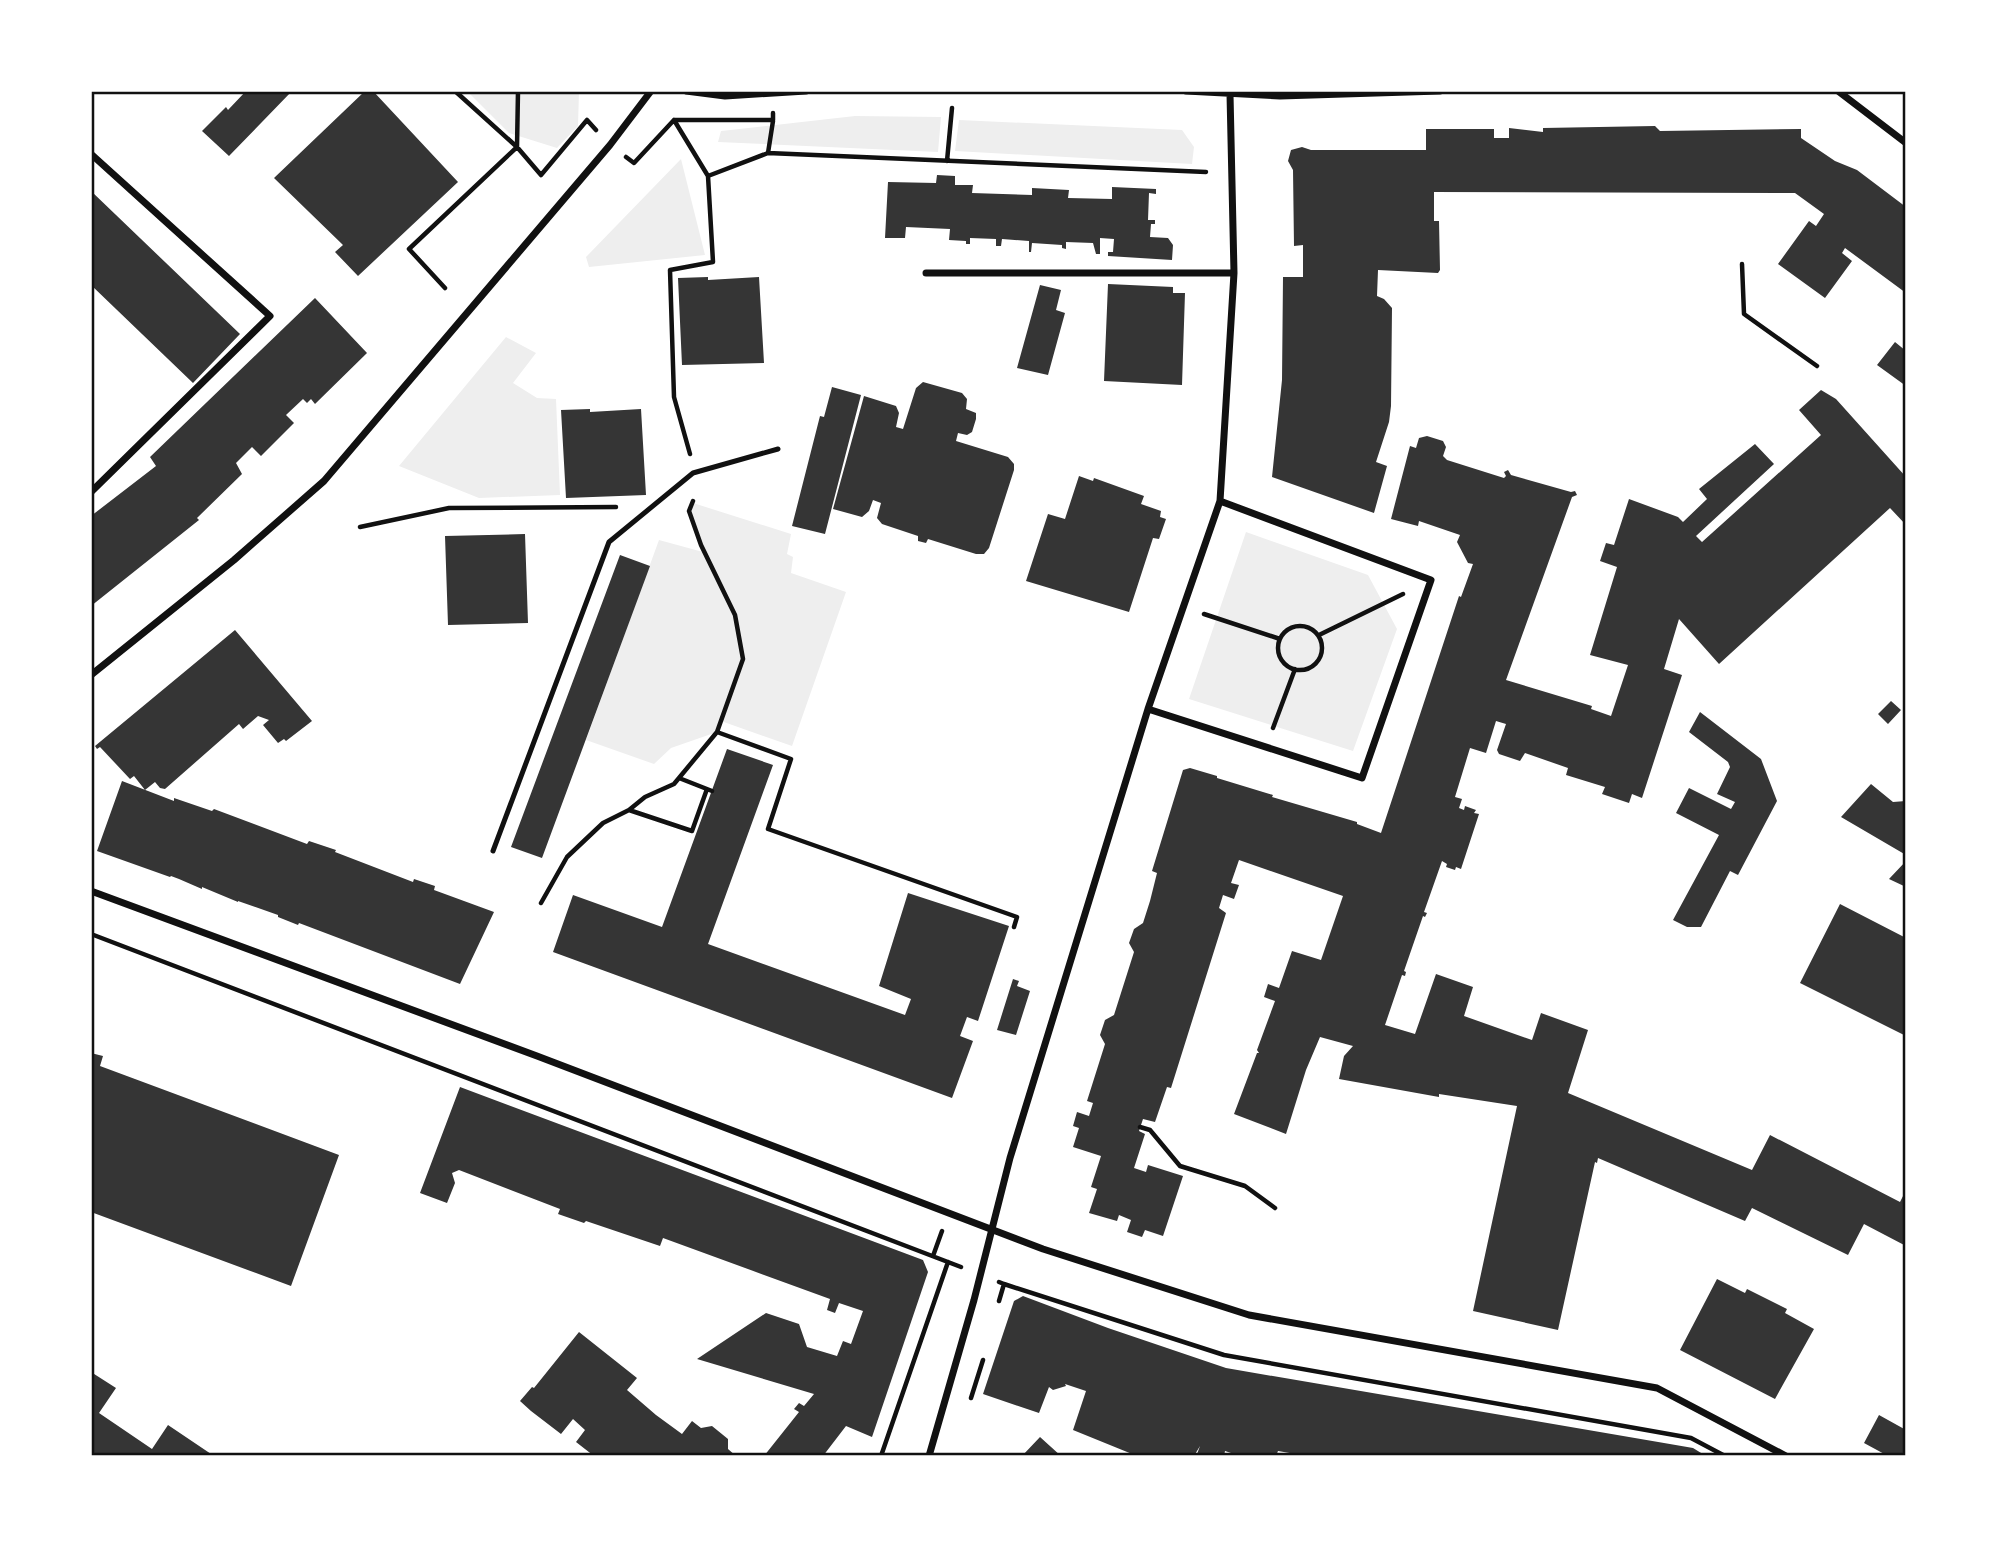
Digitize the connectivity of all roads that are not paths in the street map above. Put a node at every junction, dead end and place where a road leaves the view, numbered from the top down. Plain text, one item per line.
1 (651, 91) edge
2 (687, 91) edge
3 (806, 91) edge
4 (1186, 91) edge
5 (1440, 91) edge
6 (1838, 91) edge
7 (1230, 94) junction
8 (1906, 143) edge
9 (91, 154) edge
10 (926, 273) dead end
11 (1234, 273) junction
12 (778, 449) dead end
13 (91, 492) edge
14 (1220, 501) junction
15 (91, 675) edge
16 (1149, 709) junction
17 (493, 851) dead end
18 (91, 891) edge
19 (991, 1230) junction
20 (929, 1456) edge
21 (1786, 1456) edge

1 - 15 street
2 - 3 street
4 - 7 street
5 - 7 street
6 - 8 street
7 - 11 street
9 - 13 street
10 - 11 street
11 - 14 street
12 - 17 lane
14 - 16 street
14 - 16 street
16 - 19 street
18 - 19 street
19 - 20 street
19 - 21 street

